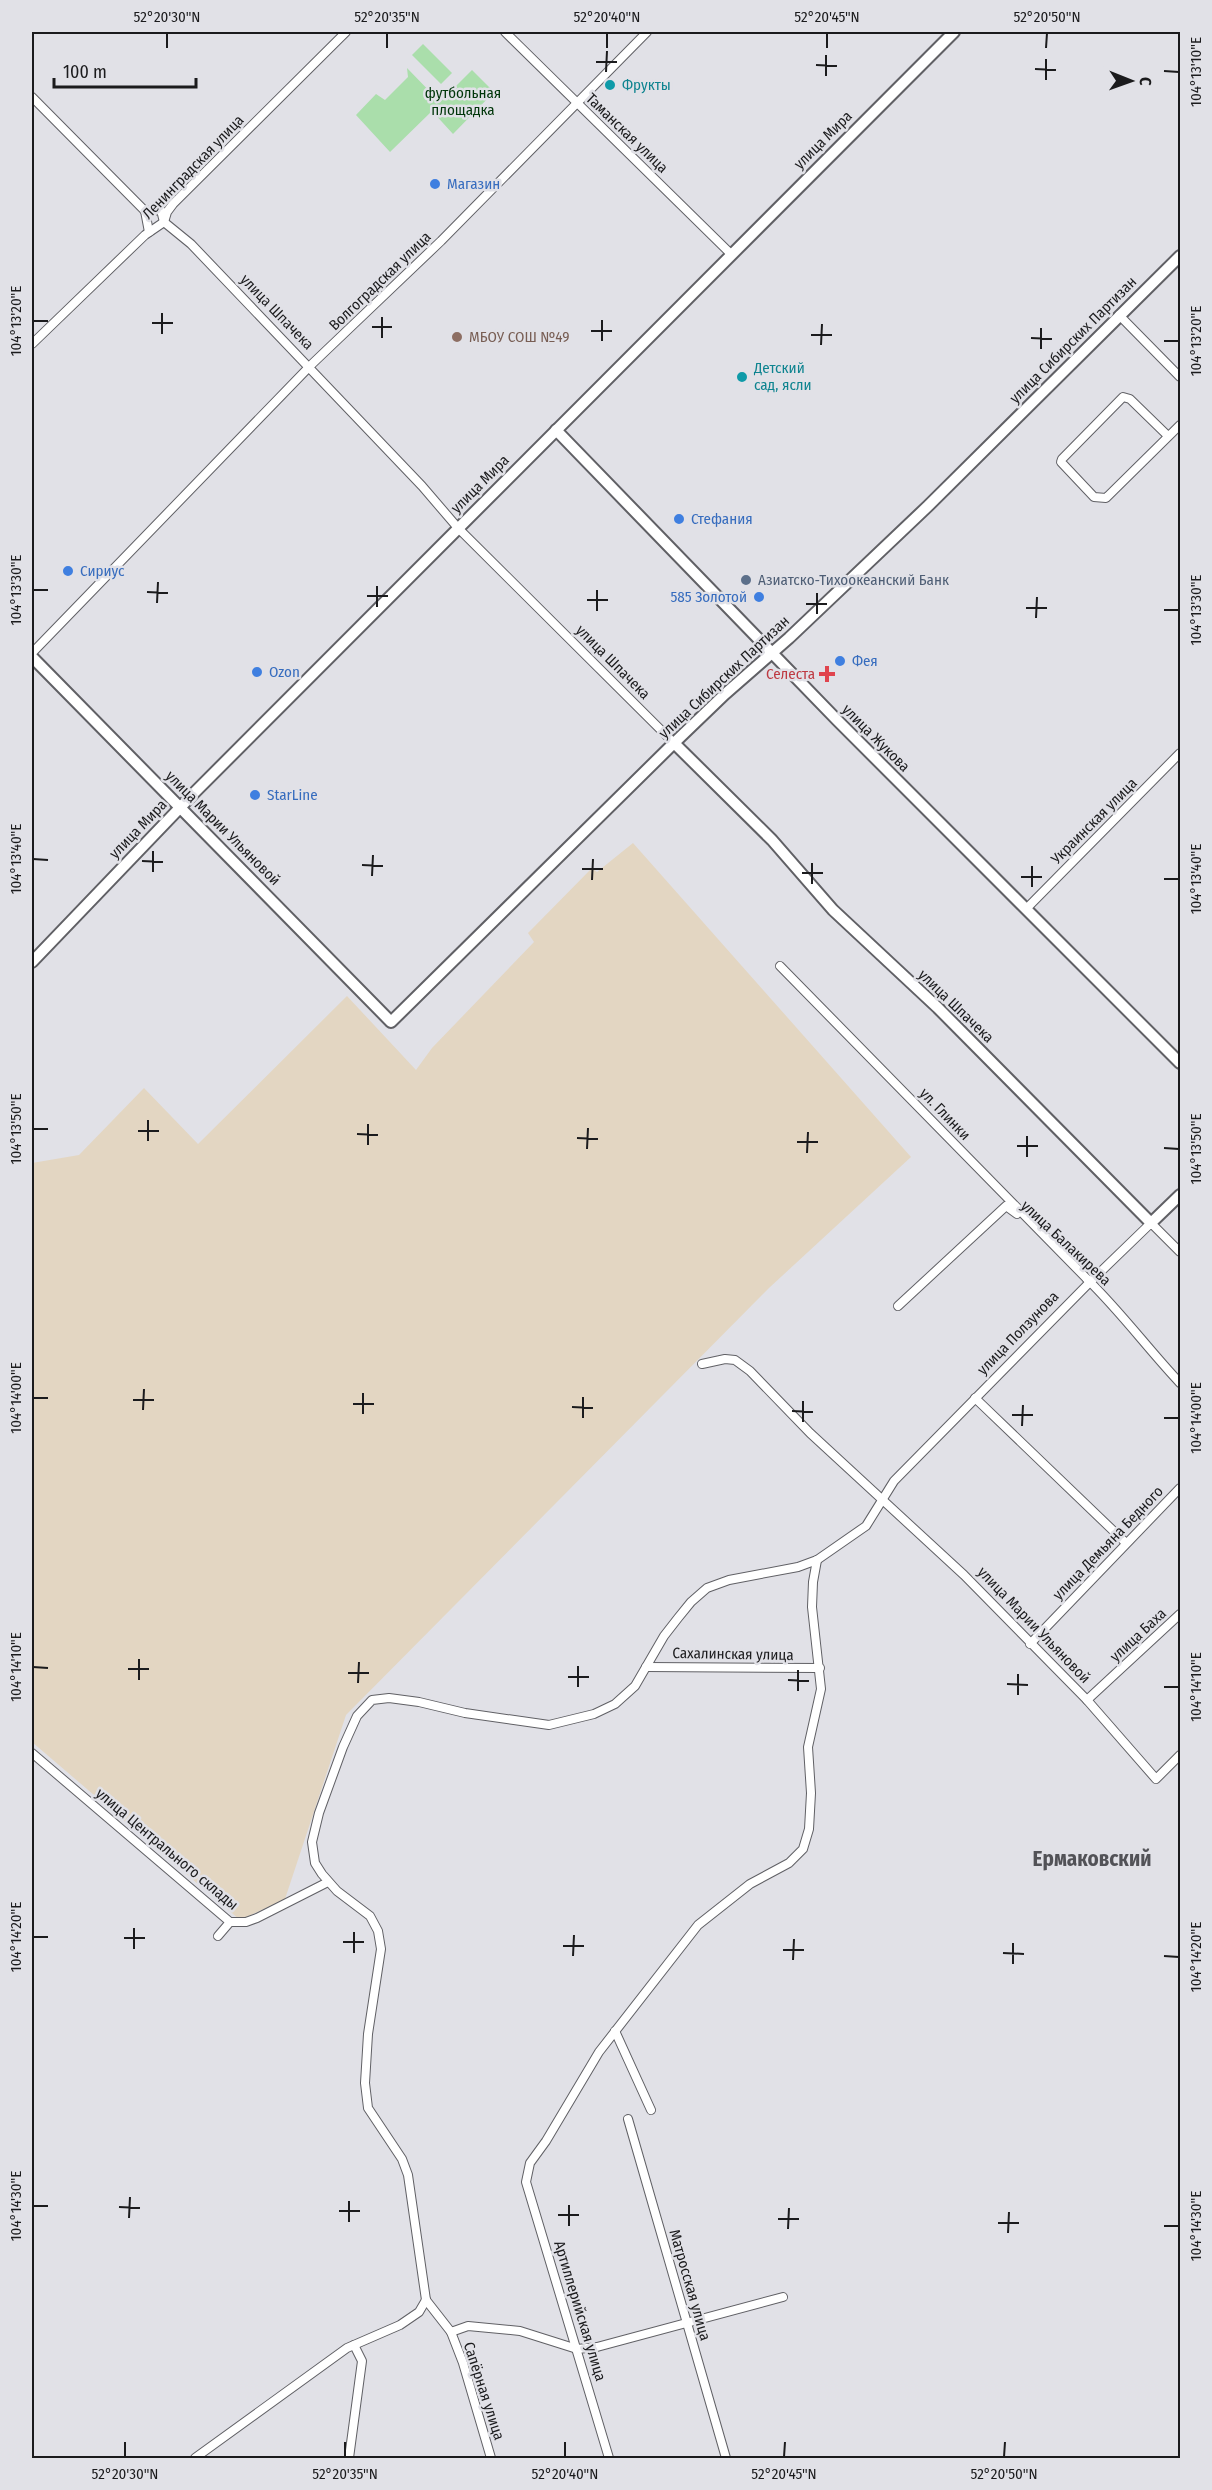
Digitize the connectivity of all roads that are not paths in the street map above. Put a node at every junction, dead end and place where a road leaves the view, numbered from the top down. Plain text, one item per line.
1 (346, 32) edge
2 (505, 32) edge
3 (647, 32) edge
4 (954, 32) edge
5 (32, 98) edge
6 (575, 102) junction
7 (145, 211) junction
8 (164, 222) junction
9 (149, 232) junction
10 (731, 254) junction
11 (1180, 256) edge
12 (1119, 315) junction
13 (32, 344) edge
14 (309, 367) junction
15 (1180, 377) edge
16 (1180, 425) edge
17 (556, 430) junction
18 (1168, 436) junction
19 (458, 528) junction
20 (32, 652) edge
21 (772, 653) junction
22 (32, 657) edge
23 (674, 743) junction
24 (1180, 753) edge
25 (181, 807) junction
26 (1027, 908) junction
27 (34, 956) edge
28 (780, 966) dead end
29 (391, 1022) joint
30 (1180, 1063) edge
31 (1180, 1195) edge
32 (1150, 1223) junction
33 (1180, 1252) edge
34 (1089, 1282) junction
35 (898, 1306) dead end
36 (702, 1364) dead end
37 (1180, 1383) edge
38 (975, 1398) junction
39 (1180, 1488) edge
40 (883, 1499) junction
41 (1126, 1543) junction
42 (818, 1560) junction
43 (1180, 1614) edge
44 (1030, 1644) junction
45 (646, 1667) junction
46 (820, 1668) junction
47 (1087, 1700) junction
48 (32, 1753) edge
49 (1180, 1755) edge
50 (328, 1881) junction
51 (230, 1922) junction
52 (218, 1936) dead end
53 (615, 2031) junction
54 (651, 2110) dead end
55 (628, 2119) dead end
56 (783, 2297) dead end
57 (426, 2300) junction
58 (687, 2323) junction
59 (451, 2332) junction
60 (354, 2345) junction
61 (577, 2349) junction
62 (195, 2458) edge
63 (349, 2458) edge
64 (491, 2458) edge
65 (609, 2458) edge
66 (726, 2458) edge

1 - 8 street, Ленинградская улица
2 - 6 street, Таманская улица
3 - 6 street, Волгоградская улица
4 - 10 street, улица Мира
5 - 7 street, улица Шпачека
6 - 10 street, Таманская улица
6 - 14 street, Волгоградская улица
7 - 8 street, улица Шпачека
7 - 9 street
8 - 9 street, Ленинградская улица
8 - 14 street, улица Шпачека
9 - 13 street, Ленинградская улица
10 - 17 street, улица Мира
11 - 12 street, улица Сибирских Партизан
12 - 15 street
12 - 21 street, улица Сибирских Партизан
14 - 19 street, улица Шпачека
14 - 20 street, Волгоградская улица
16 - 18 street
17 - 19 street, улица Мира
17 - 21 street, улица Жукова
18 - 18 street
19 - 23 street, улица Шпачека
19 - 25 street, улица Мира
21 - 23 street, улица Сибирских Партизан
21 - 26 street, улица Жукова
22 - 25 street, улица Марии Ульяновой
23 - 29 street, улица Сибирских Партизан
23 - 32 street, улица Шпачека
24 - 26 street, Украинская улица
25 - 27 street, улица Мира
25 - 29 street, улица Марии Ульяновой
26 - 30 street, улица Жукова
28 - 34 street, ул. Глинки
31 - 32 street, улица Ползунова
32 - 33 street, улица Шпачека
32 - 34 street, улица Ползунова
34 - 35 street, улица Балакирева
34 - 37 street, улица Балакирева
34 - 38 street, улица Ползунова
36 - 40 street, улица Марии Ульяновой
38 - 40 street, улица Ползунова
38 - 41 street
39 - 41 street, улица Демьяна Бедного
40 - 42 street, улица Ползунова
40 - 44 street, улица Марии Ульяновой
41 - 44 street, улица Демьяна Бедного
42 - 45 street, улица Ползунова
42 - 46 street, Артиллерийская улица
43 - 47 street, улица Баха
44 - 47 street, улица Марии Ульяновой
45 - 46 street, Сахалинская улица
45 - 50 street, улица Ползунова
46 - 53 street, Артиллерийская улица
47 - 49 street, улица Марии Ульяновой
48 - 51 street, улица Центрального склады
50 - 51 street, улица Центрального склады
50 - 57 street, улица Ползунова
51 - 52 street
53 - 54 street
53 - 61 street, Артиллерийская улица
55 - 58 street, Матросская улица
56 - 58 street
57 - 59 street, Сапёрная улица
57 - 60 street
58 - 61 street
58 - 66 street, Матросская улица
59 - 61 street
59 - 64 street, Сапёрная улица
60 - 62 street
60 - 63 street
61 - 65 street, Артиллерийская улица

